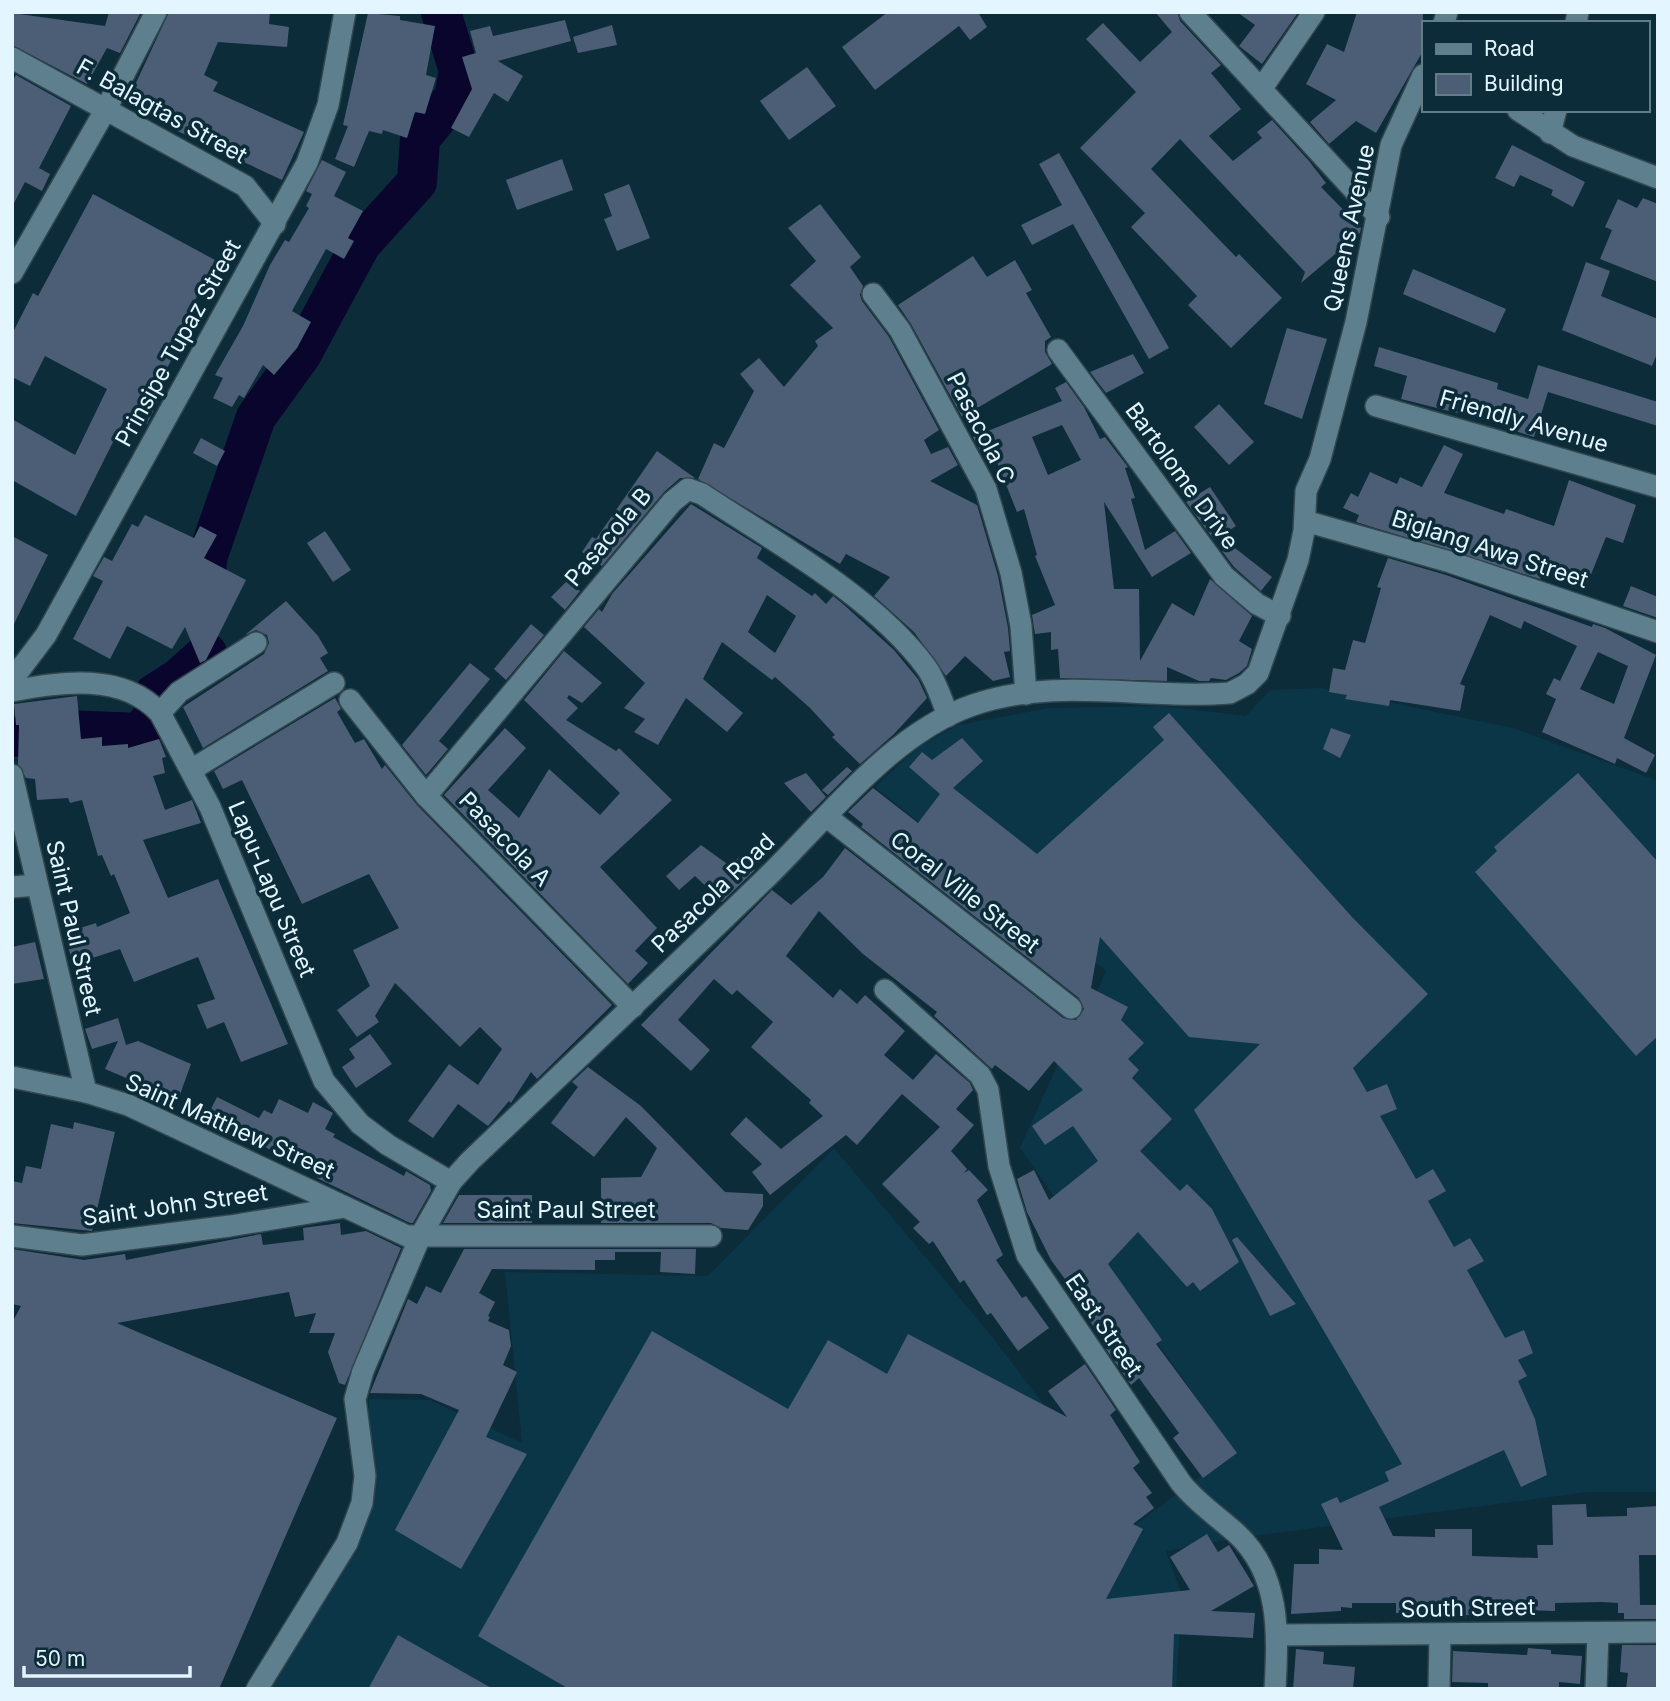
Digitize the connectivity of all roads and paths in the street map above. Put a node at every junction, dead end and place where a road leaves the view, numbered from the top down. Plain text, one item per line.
1 (156, 12) edge
2 (345, 12) edge
3 (1190, 12) edge
4 (1314, 12) edge
5 (12, 58) edge
6 (1422, 77) edge
7 (1262, 88) junction
8 (106, 109) junction
9 (1521, 112) edge
10 (1555, 112) edge
11 (1550, 133) junction
12 (1658, 178) edge
13 (1378, 217) junction
14 (275, 224) junction
15 (12, 273) edge
16 (873, 295) dead end
17 (1058, 350) dead end
18 (1348, 356) joint
19 (1376, 406) dead end
20 (1658, 487) edge
21 (1305, 521) junction
22 (1280, 616) junction
23 (1658, 632) edge
24 (256, 643) dead end
25 (12, 680) edge
26 (334, 682) dead end
27 (1026, 687) junction
28 (12, 691) edge
29 (350, 700) dead end
30 (160, 713) junction
31 (948, 716) junction
32 (191, 770) junction
33 (12, 775) edge
34 (426, 796) junction
35 (827, 817) junction
36 (37, 885) junction
37 (12, 887) edge
38 (885, 990) dead end
39 (633, 1007) junction
40 (1071, 1008) dead end
41 (12, 1077) edge
42 (86, 1092) junction
43 (451, 1182) junction
44 (345, 1207) junction
45 (12, 1236) edge
46 (711, 1236) dead end
47 (420, 1237) junction
48 (1658, 1632) edge
49 (1598, 1633) junction
50 (1278, 1635) junction
51 (1440, 1635) junction
52 (257, 1689) edge
53 (1275, 1689) edge
54 (1438, 1689) edge
55 (1596, 1689) edge

1 - 8 street
2 - 14 street, Prinsipe Tupaz Street
3 - 7 street
4 - 7 street
5 - 8 street, F. Balagtas Street
6 - 13 street, Queens Avenue
7 - 13 street
8 - 14 street, F. Balagtas Street
8 - 15 street
9 - 11 street
10 - 11 street
11 - 12 street
13 - 18 street, Queens Avenue
14 - 25 street, Prinsipe Tupaz Street
16 - 27 street, Pasacola C
17 - 22 street, Bartolome Drive
18 - 21 street, Pasacola Road
19 - 20 street, Friendly Avenue
21 - 22 street, Pasacola Road
21 - 23 street, Biglang Awa Street
22 - 27 street, Pasacola Road
24 - 30 street
26 - 32 street
27 - 31 street, Pasacola Road
28 - 30 street, Lapu-Lapu Street
29 - 34 street, Pasacola A
30 - 32 street, Lapu-Lapu Street
31 - 34 street, Pasacola B
31 - 35 street, Pasacola Road
32 - 43 street, Lapu-Lapu Street
33 - 36 street, Saint Paul Street
34 - 39 street, Pasacola A
35 - 39 street, Pasacola Road
35 - 40 street, Coral Ville Street
36 - 37 street
36 - 42 street, Saint Paul Street
38 - 50 street, East Street
39 - 43 street, Pasacola Road
41 - 42 street, Saint Matthew Street
42 - 44 street, Saint Matthew Street
43 - 47 street, Pasacola Road
44 - 45 street, Saint John Street
44 - 47 street, Saint Matthew Street
46 - 47 street, Saint Paul Street
47 - 52 street, Pasacola Road
48 - 49 street, South Street
49 - 51 street, South Street
49 - 55 street
50 - 51 street, South Street
50 - 53 street, East Street
51 - 54 street

